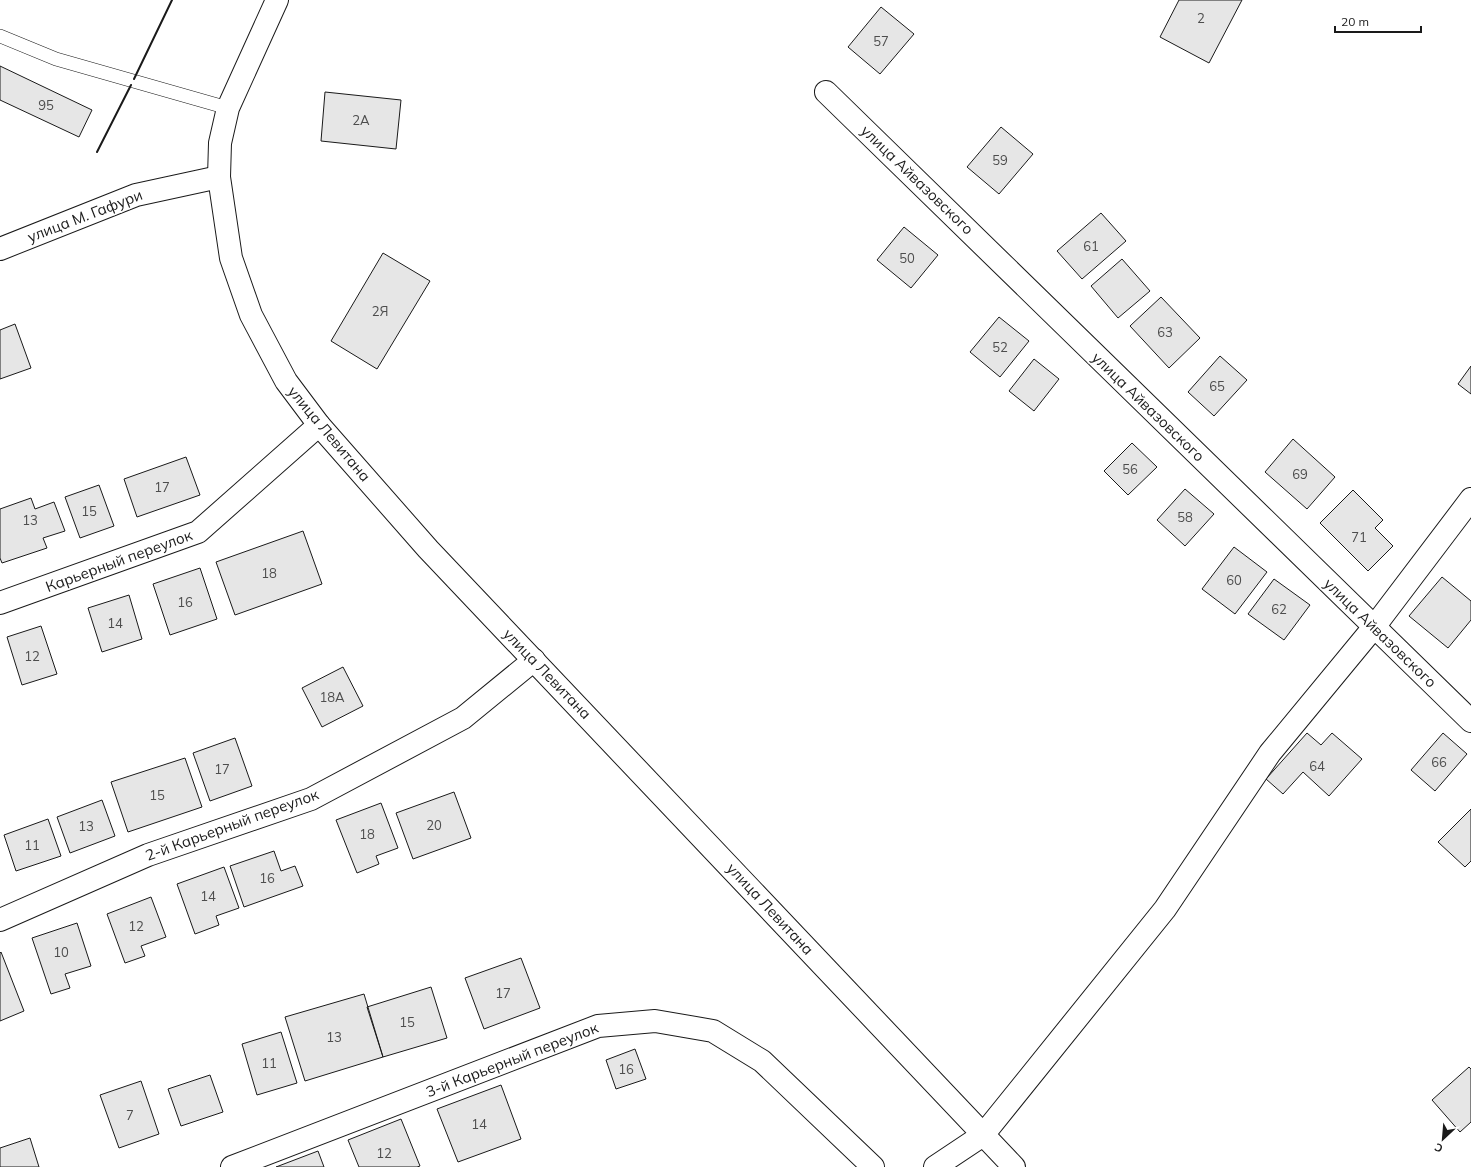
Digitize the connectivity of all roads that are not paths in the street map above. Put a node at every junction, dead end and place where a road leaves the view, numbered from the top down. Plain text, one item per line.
1 (277, 0) edge
2 (0, 36) edge
3 (826, 92) dead end
4 (228, 108) junction
5 (219, 177) junction
6 (0, 249) edge
7 (319, 425) junction
8 (1471, 500) edge
9 (0, 603) edge
10 (1374, 627) junction
11 (534, 660) junction
12 (1471, 721) edge
13 (0, 920) edge
14 (984, 1135) junction
15 (232, 1167) edge
16 (873, 1167) edge
17 (935, 1167) edge
18 (1014, 1167) edge

1 - 4 street, улица Левитана
2 - 4 lane
3 - 10 street, улица Айвазовского
4 - 5 street, улица Левитана
5 - 6 street, улица М. Гафури
5 - 7 street, улица Левитана
7 - 9 street, Карьерный переулок
7 - 11 street, улица Левитана
8 - 10 street
10 - 12 street, улица Айвазовского
10 - 14 street
11 - 13 street, 2-й Карьерный переулок
11 - 14 street, улица Левитана
14 - 17 street
14 - 18 street, улица Левитана
15 - 16 street, 3-й Карьерный переулок

